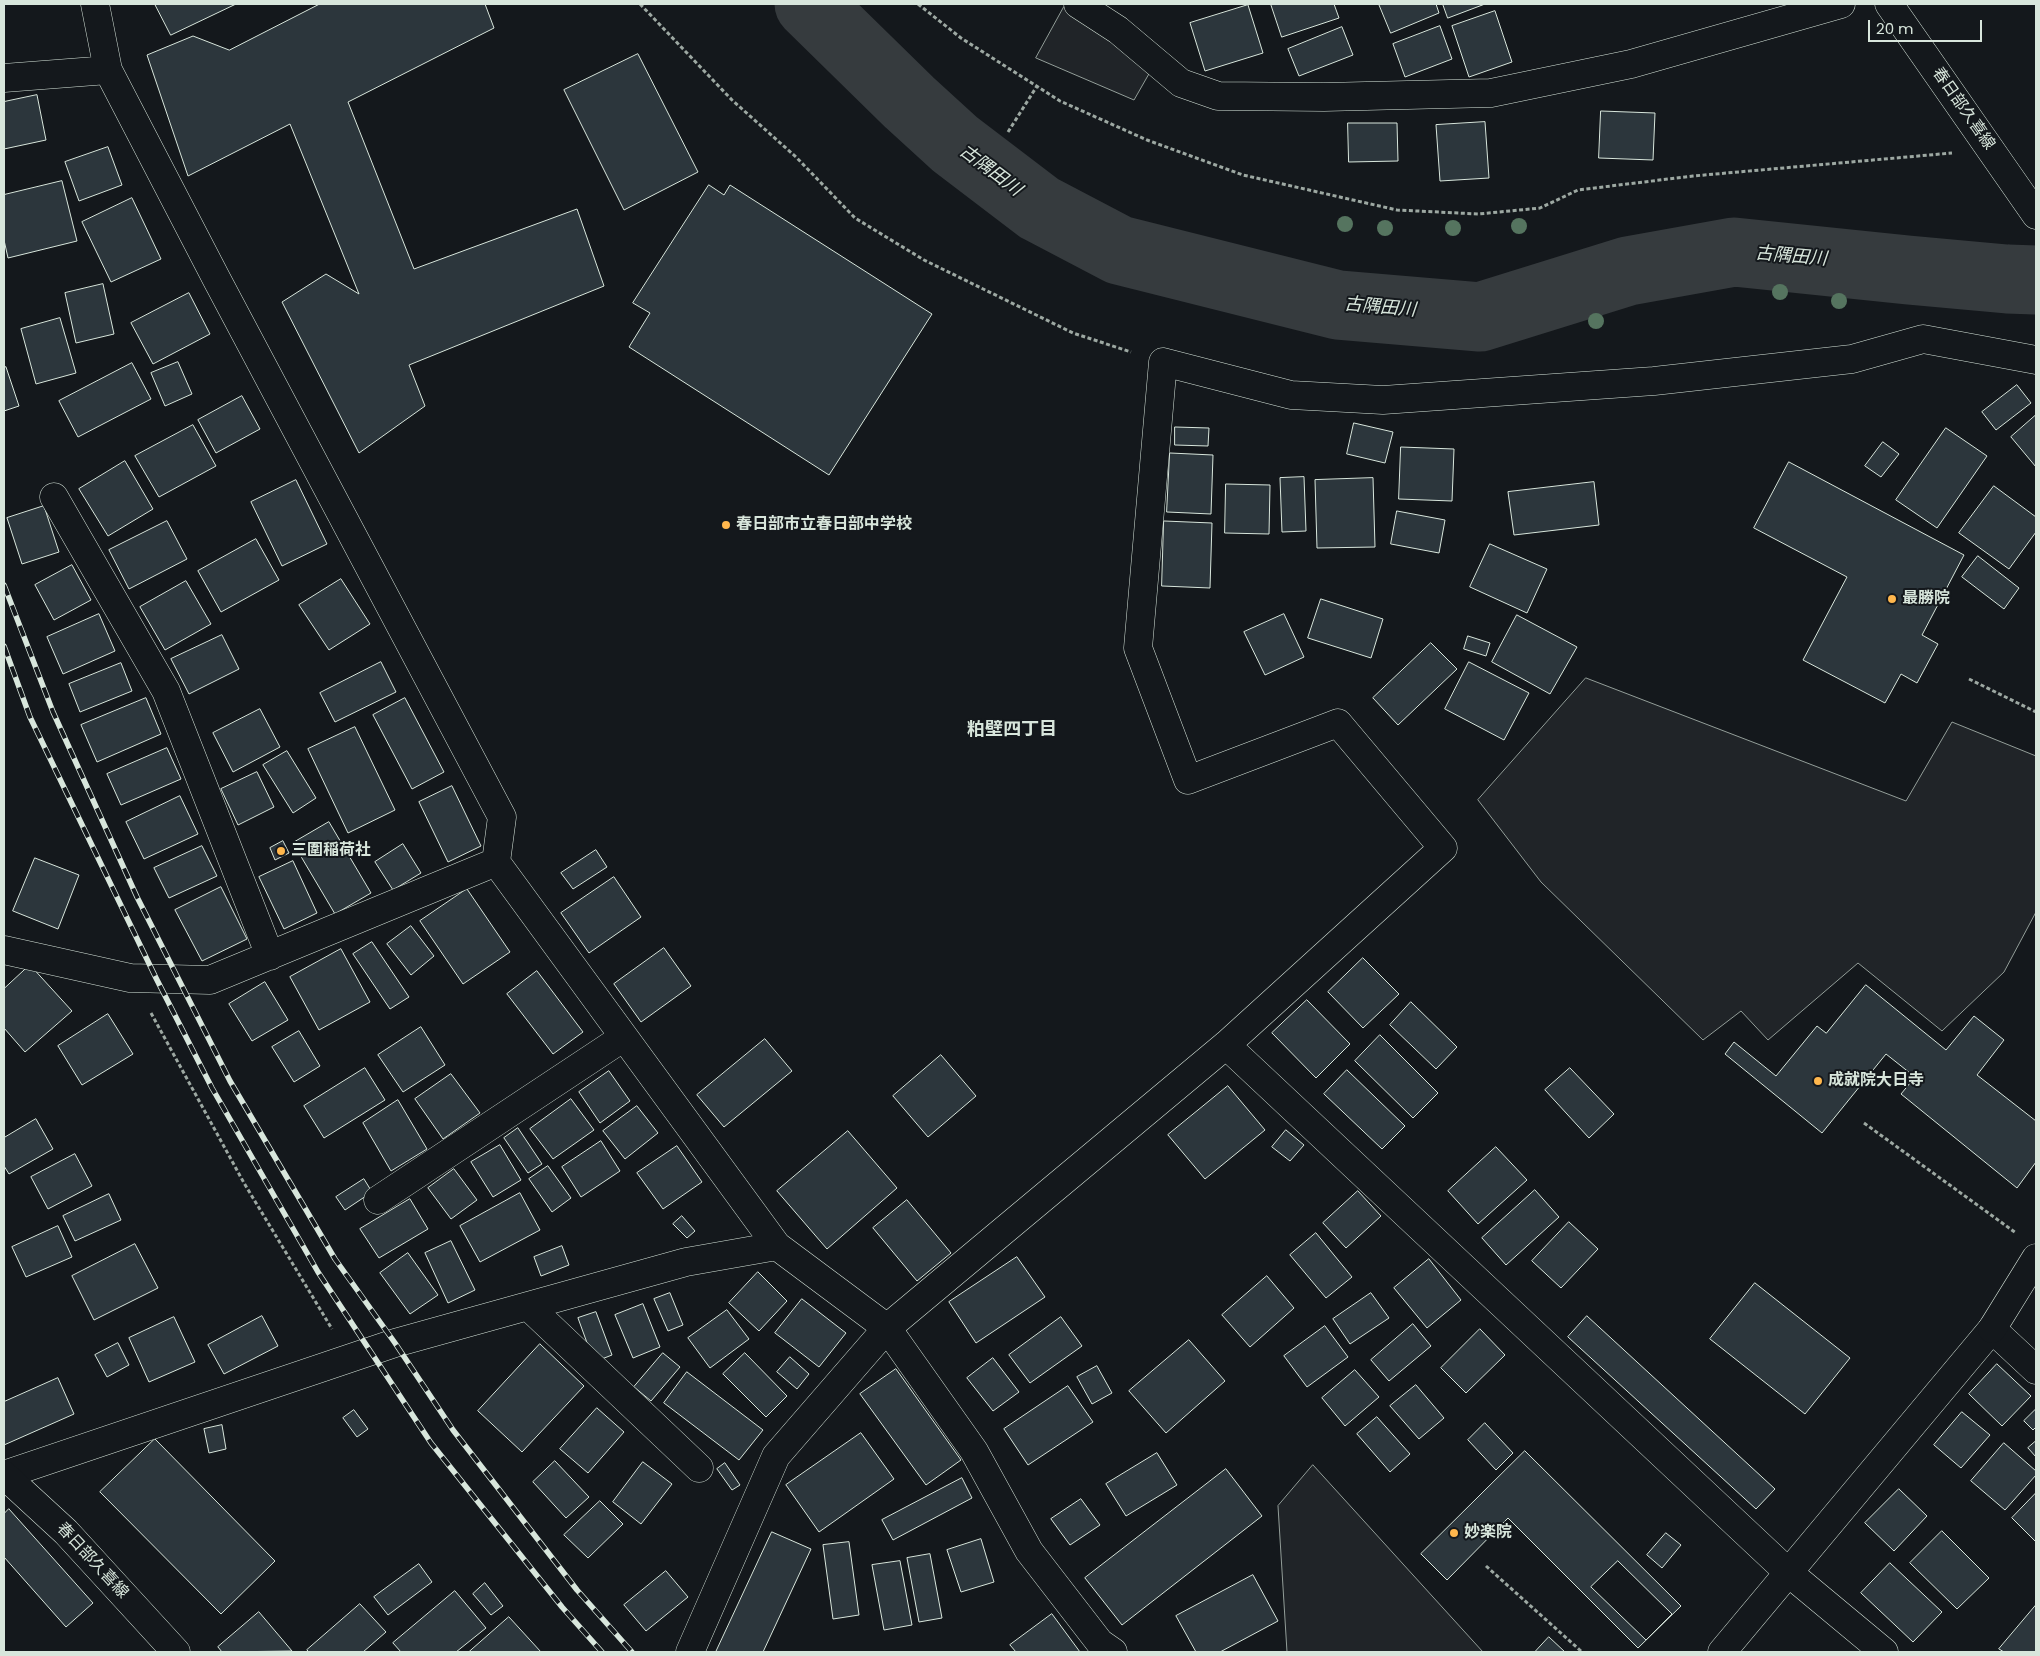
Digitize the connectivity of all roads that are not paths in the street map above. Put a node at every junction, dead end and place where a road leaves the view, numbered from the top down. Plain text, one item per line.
1 (95, 4) edge
2 (1078, 4) edge
3 (1841, 4) edge
4 (1889, 4) edge
5 (108, 70) junction
6 (4, 78) edge
7 (2029, 205) edge
8 (2036, 360) edge
9 (54, 497) dead end
10 (496, 862) junction
11 (4, 950) edge
12 (270, 956) junction
13 (624, 1037) junction
14 (1226, 1045) junction
15 (378, 1200) dead end
16 (777, 1246) junction
17 (2036, 1258) edge
18 (528, 1306) junction
19 (887, 1328) junction
20 (1992, 1329) junction
21 (2036, 1370) edge
22 (698, 1468) dead end
23 (4, 1475) edge
24 (1789, 1573) junction
25 (176, 1652) edge
26 (690, 1652) edge
27 (1113, 1652) edge
28 (1722, 1652) edge
29 (1884, 1652) edge

1 - 5 street
2 - 3 street
4 - 7 street, 春日部久喜線
5 - 6 street
5 - 10 street
8 - 14 street
9 - 12 street
10 - 12 street
10 - 13 street
11 - 12 street
13 - 15 street
13 - 16 street
14 - 19 street
14 - 24 street
16 - 18 street
16 - 19 street
17 - 20 street
18 - 22 street
18 - 23 street
19 - 26 street
19 - 27 street
20 - 21 street
20 - 24 street
23 - 25 street, 春日部久喜線
24 - 28 street
24 - 29 street

